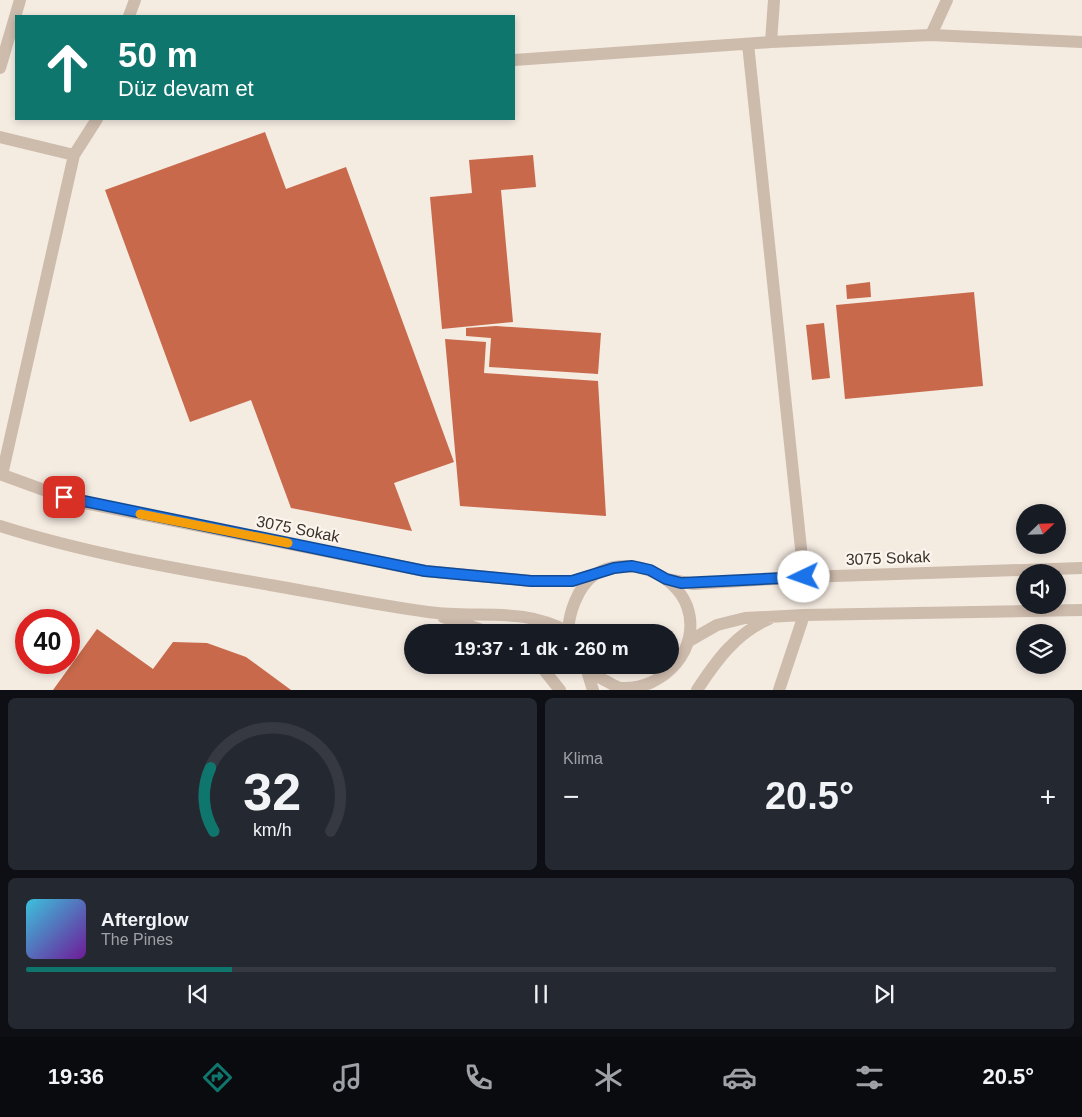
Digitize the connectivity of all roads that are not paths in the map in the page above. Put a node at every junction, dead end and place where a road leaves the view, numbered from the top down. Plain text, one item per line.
1 (20, 0) edge
2 (135, 0) edge
3 (774, 0) edge
4 (947, 0) edge
5 (16, 15) edge
6 (129, 15) edge
7 (15, 17) edge
8 (931, 35) junction
9 (771, 42) junction
10 (1082, 42) edge
11 (748, 44) junction
12 (515, 60) edge
13 (0, 68) edge
14 (96, 120) edge
15 (0, 137) edge
16 (74, 155) junction
17 (1, 474) edge
18 (0, 526) edge
19 (1082, 568) edge
20 (594, 575) junction
21 (804, 577) junction
22 (666, 579) junction
23 (1082, 610) edge
24 (429, 612) junction
25 (804, 615) junction
26 (778, 616) junction
27 (464, 624) edge
28 (554, 624) edge
29 (570, 624) edge
30 (689, 641) junction
31 (547, 674) edge
32 (587, 674) edge
33 (596, 674) edge
34 (654, 686) edge
35 (560, 690) edge
36 (593, 690) edge
37 (697, 690) edge
38 (779, 690) edge

1 - 5 street
2 - 6 street
3 - 9 street
4 - 8 street
7 - 13 street
8 - 9 street
8 - 10 street
9 - 11 street
11 - 12 street
11 - 21 street
14 - 16 street
15 - 16 street
16 - 17 street
17 - 20 street, 3075 Sokak
18 - 24 street
19 - 21 street, 3075 Sokak
20 - 22 street, 3075 Sokak
20 - 29 street
21 - 22 street, 3075 Sokak
22 - 30 street
23 - 25 street
24 - 27 street
24 - 28 street
25 - 26 street
25 - 38 street
26 - 30 street
26 - 37 street
30 - 34 street
31 - 35 street
32 - 36 street
33 - 34 street

